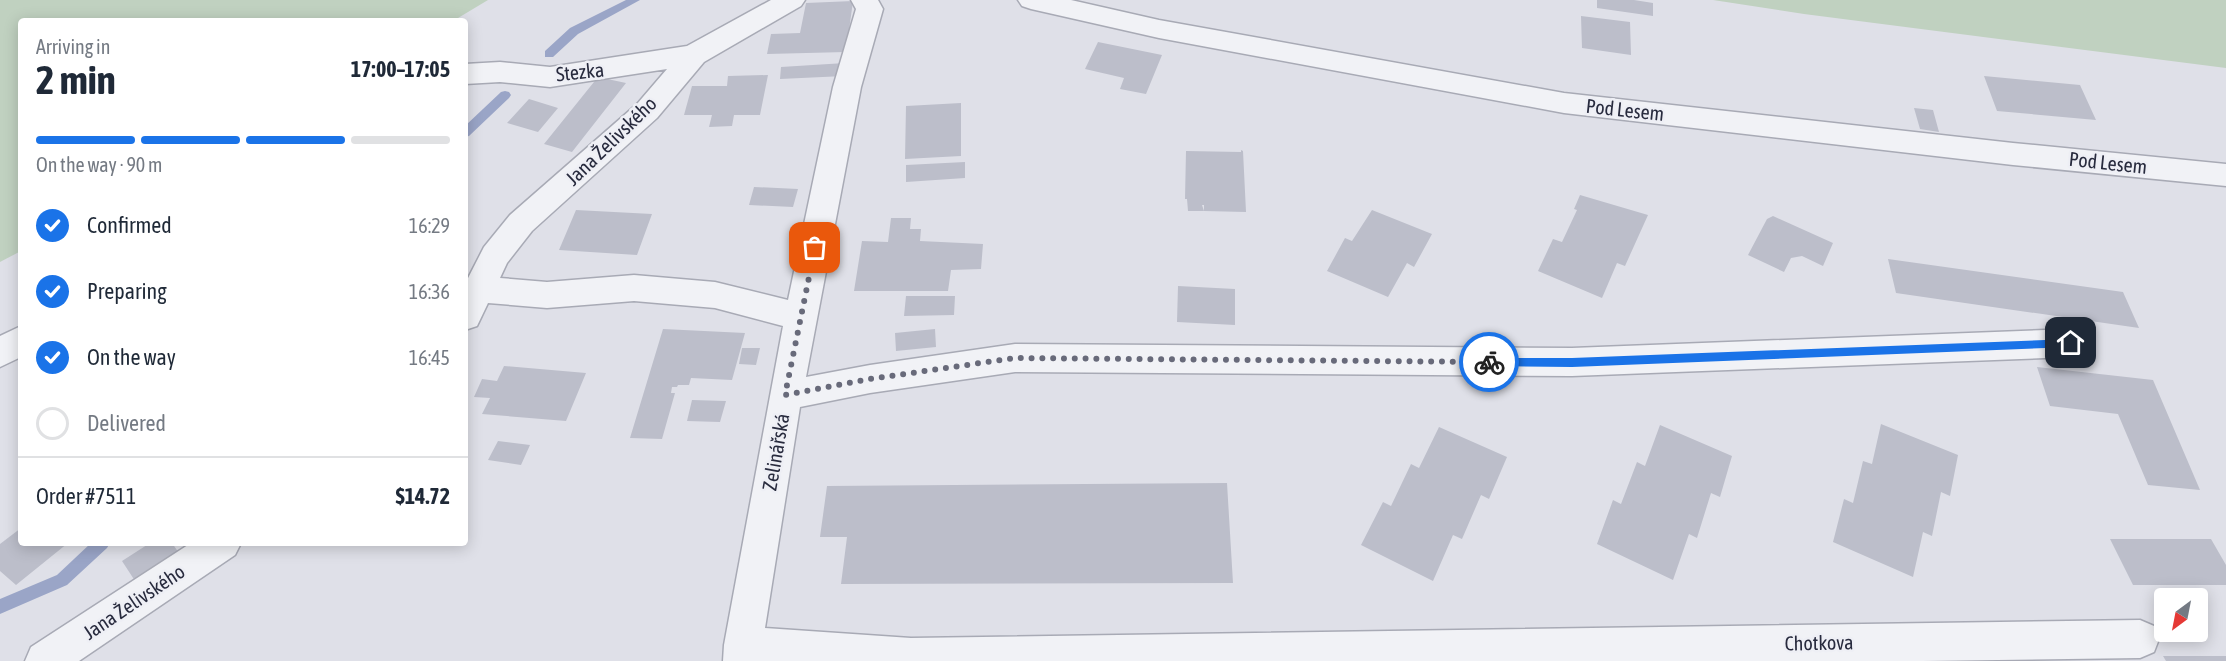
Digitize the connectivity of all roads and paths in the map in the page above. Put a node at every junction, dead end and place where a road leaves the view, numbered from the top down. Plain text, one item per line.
1 (792, 0) edge
2 (864, 0) edge
3 (1030, 0) edge
4 (694, 55) junction
5 (468, 74) edge
6 (2226, 175) edge
7 (479, 289) junction
8 (468, 311) edge
9 (801, 316) junction
10 (18, 342) edge
11 (2071, 343) dead end
12 (0, 353) edge
13 (785, 395) junction
14 (218, 546) edge
15 (2140, 639) dead end
16 (743, 653) edge
17 (45, 661) edge

1 - 4 street, Jana Želivského
2 - 9 street, Zelinářská
3 - 6 street, Pod Lesem
4 - 5 street, Stezka
4 - 7 street, Jana Želivského
7 - 8 street, Jana Želivského
7 - 9 street
9 - 13 street, Zelinářská
10 - 12 street
11 - 13 street
13 - 16 street, Zelinářská
14 - 17 street, Jana Želivského
15 - 16 street, Chotkova

